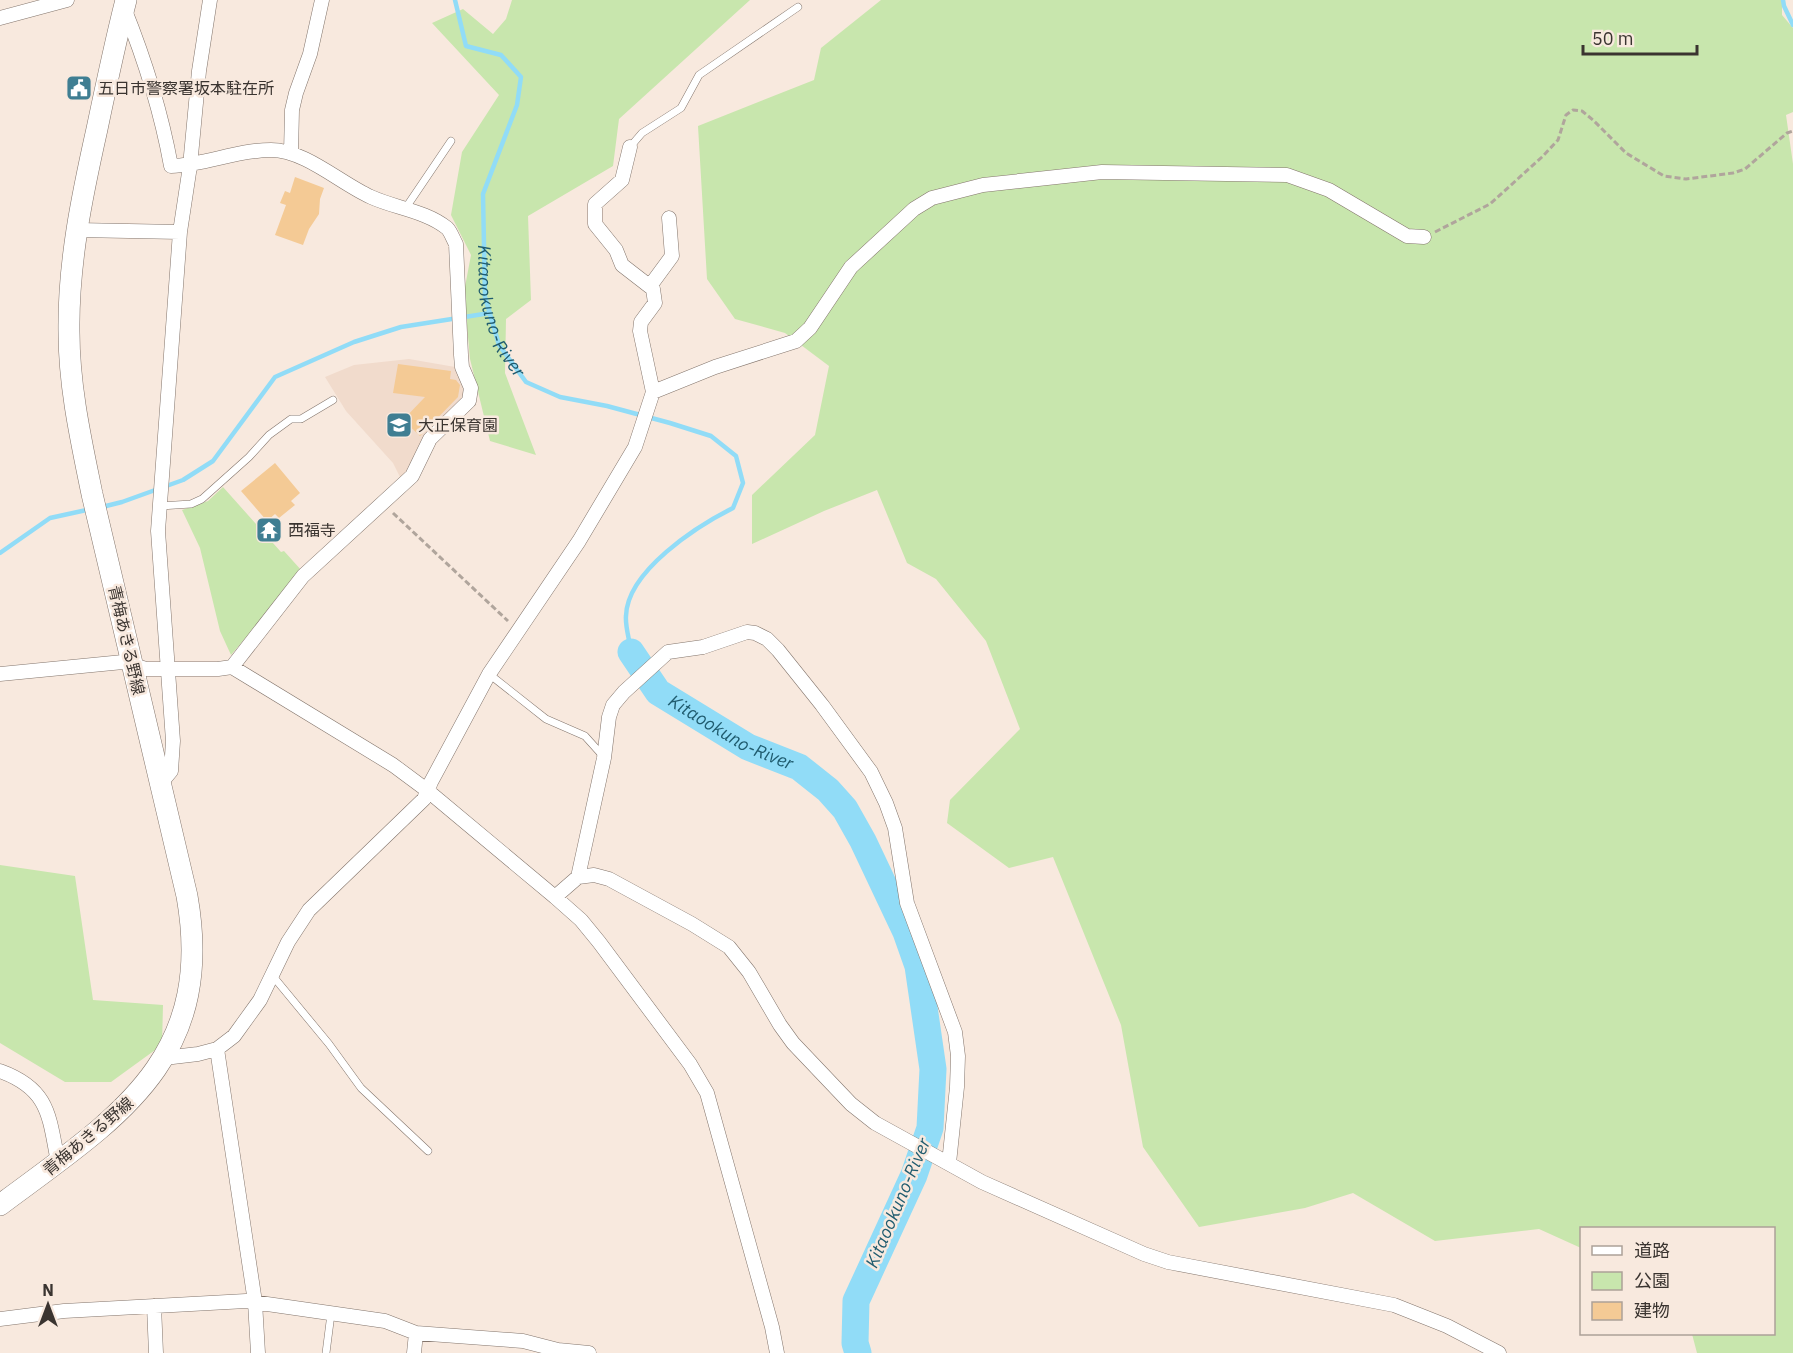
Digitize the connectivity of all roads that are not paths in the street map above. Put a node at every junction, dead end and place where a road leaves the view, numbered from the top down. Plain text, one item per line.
1 (67, 0) edge
2 (210, 0) edge
3 (322, 0) edge
4 (121, 2) edge
5 (798, 7) dead end
6 (0, 18) edge
7 (451, 141) dead end
8 (630, 147) joint
9 (291, 153) junction
10 (190, 166) junction
11 (405, 209) junction
12 (669, 218) dead end
13 (77, 230) junction
14 (180, 232) junction
15 (1424, 237) road end
16 (650, 286) junction
17 (653, 392) junction
18 (333, 400) dead end
19 (160, 506) junction
20 (133, 666) junction
21 (232, 667) junction
22 (169, 669) junction
23 (0, 674) edge
24 (489, 674) junction
25 (604, 758) junction
26 (161, 783) junction
27 (429, 791) junction
28 (578, 877) junction
29 (555, 897) junction
30 (272, 975) junction
31 (217, 1049) junction
32 (164, 1058) junction
33 (0, 1071) edge
34 (428, 1151) dead end
35 (945, 1160) junction
36 (58, 1162) junction
37 (0, 1205) edge
38 (255, 1302) junction
39 (154, 1306) junction
40 (331, 1314) junction
41 (0, 1319) edge
42 (416, 1333) junction
43 (1491, 1351) edge
44 (570, 1352) edge
45 (156, 1353) edge
46 (258, 1353) edge
47 (326, 1353) edge
48 (414, 1353) edge
49 (589, 1353) edge
50 (777, 1353) edge

1 - 6 street
2 - 10 street
3 - 9 street
4 - 10 street
4 - 13 main road, 青梅あきる野線
5 - 8 lane
7 - 11 lane
8 - 16 street
9 - 10 street
9 - 11 street
10 - 14 street
11 - 21 street
12 - 16 street
13 - 14 street
13 - 20 main road, 青梅あきる野線
14 - 19 street
15 - 17 street
16 - 17 street
17 - 24 street
18 - 19 lane
19 - 22 street
20 - 22 street
20 - 23 street
20 - 26 main road, 青梅あきる野線
21 - 22 street
21 - 27 street
22 - 26 street
24 - 25 lane
24 - 27 street
25 - 28 street
25 - 35 street
26 - 32 main road, 青梅あきる野線
27 - 29 street
27 - 30 street
28 - 29 street
28 - 35 street
29 - 50 street
30 - 31 street
30 - 34 lane
31 - 32 street
31 - 38 street
32 - 36 main road, 青梅あきる野線
33 - 36 street
35 - 43 street
36 - 37 main road, 青梅あきる野線
38 - 39 street
38 - 40 street
38 - 46 street
39 - 41 street
39 - 45 street
40 - 42 street
40 - 47 lane
42 - 44 street
42 - 48 street
44 - 49 street

